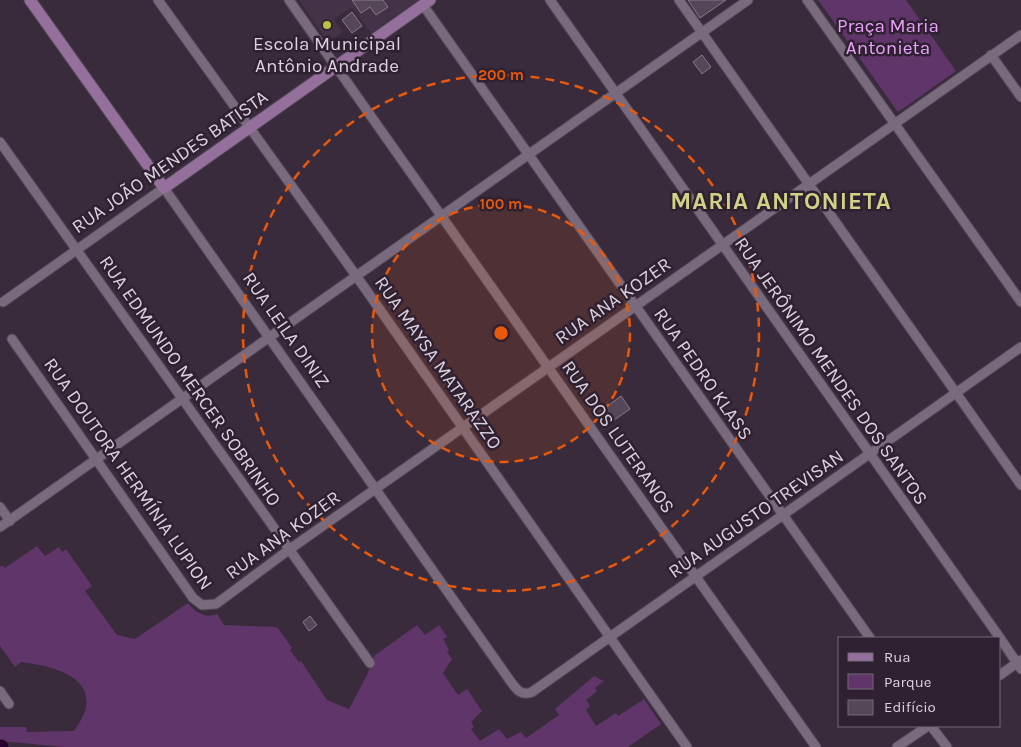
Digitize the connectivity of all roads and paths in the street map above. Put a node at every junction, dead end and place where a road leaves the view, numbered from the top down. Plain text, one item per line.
1 (30, 0) edge
2 (158, 0) edge
3 (289, 0) edge
4 (550, 0) edge
5 (679, 0) edge
6 (748, 0) edge
7 (807, 0) edge
8 (426, 3) edge
9 (702, 33) junction
10 (1021, 34) edge
11 (992, 55) junction
12 (336, 66) junction
13 (616, 93) junction
14 (1021, 97) edge
15 (894, 124) junction
16 (249, 128) junction
17 (0, 142) edge
18 (528, 155) junction
19 (809, 184) junction
20 (164, 188) junction
21 (442, 217) junction
22 (722, 245) junction
23 (77, 250) junction
24 (357, 277) junction
25 (3, 302) dead end
26 (1021, 302) edge
27 (635, 305) junction
28 (271, 338) junction
29 (12, 339) dead end
30 (1021, 347) edge
31 (548, 367) junction
32 (956, 393) junction
33 (184, 399) junction
34 (463, 428) junction
35 (869, 454) junction
36 (98, 460) junction
37 (1021, 485) edge
38 (375, 489) junction
39 (0, 507) edge
40 (783, 515) junction
41 (10, 521) junction
42 (0, 528) edge
43 (290, 549) junction
44 (696, 576) junction
45 (226, 597) joint
46 (610, 637) junction
47 (869, 637) edge
48 (999, 637) edge
49 (1001, 639) edge
50 (370, 664) dead end
51 (1020, 664) edge
52 (1001, 674) edge
53 (511, 682) joint
54 (0, 691) edge
55 (9, 704) dead end
56 (928, 727) edge
57 (931, 727) edge
58 (687, 747) edge
59 (816, 747) edge
60 (897, 747) edge
61 (946, 747) edge

1 - 20 street, RUA LEILA DINIZ
2 - 16 street, RUA MAYSA MATARAZZO
3 - 12 street, RUA DOS LUTERANOS
4 - 13 street, RUA JERÔNIMO MENDES DOS SANTOS
5 - 9 street
6 - 9 street
7 - 15 street
8 - 12 street, RUA JOÃO MENDES BATISTA
8 - 18 street, RUA PEDRO KLASS
9 - 13 street
9 - 19 street
10 - 11 street, RUA ANA KOZER
11 - 14 street
11 - 15 street, RUA ANA KOZER
12 - 16 street, RUA JOÃO MENDES BATISTA
12 - 21 street, RUA DOS LUTERANOS
13 - 18 street
13 - 22 street, RUA JERÔNIMO MENDES DOS SANTOS
15 - 19 street, RUA ANA KOZER
15 - 26 street
16 - 20 street, RUA JOÃO MENDES BATISTA
16 - 24 street, RUA MAYSA MATARAZZO
17 - 23 street, RUA EDMUNDO MERCER SOBRINHO
18 - 21 street
18 - 27 street, RUA PEDRO KLASS
19 - 22 street, RUA ANA KOZER
19 - 32 street
20 - 23 street, RUA JOÃO MENDES BATISTA
20 - 28 street, RUA LEILA DINIZ
21 - 24 street
21 - 31 street, RUA DOS LUTERANOS
22 - 27 street, RUA ANA KOZER
22 - 35 street, RUA JERÔNIMO MENDES DOS SANTOS
23 - 25 street, RUA JOÃO MENDES BATISTA
23 - 33 street, RUA EDMUNDO MERCER SOBRINHO
24 - 28 street
24 - 34 street, RUA MAYSA MATARAZZO
27 - 31 street, RUA ANA KOZER
27 - 40 street, RUA PEDRO KLASS
28 - 33 street
28 - 38 street, RUA LEILA DINIZ
29 - 36 street, RUA DOUTORA HERMÍNIA LUPION
30 - 32 street, RUA AUGUSTO TREVISAN
31 - 34 street, RUA ANA KOZER
31 - 44 street, RUA DOS LUTERANOS
32 - 35 street, RUA AUGUSTO TREVISAN
32 - 37 street
33 - 36 street
33 - 43 street, RUA EDMUNDO MERCER SOBRINHO
34 - 38 street, RUA ANA KOZER
34 - 46 street, RUA MAYSA MATARAZZO
35 - 40 street, RUA AUGUSTO TREVISAN
35 - 48 street, RUA JERÔNIMO MENDES DOS SANTOS
36 - 41 street
36 - 45 street, RUA DOUTORA HERMÍNIA LUPION
38 - 43 street, RUA ANA KOZER
38 - 53 street, RUA LEILA DINIZ
39 - 41 street
40 - 44 street, RUA AUGUSTO TREVISAN
40 - 47 street, RUA PEDRO KLASS
41 - 42 street
43 - 45 street, RUA ANA KOZER
43 - 50 street, RUA EDMUNDO MERCER SOBRINHO
44 - 46 street, RUA AUGUSTO TREVISAN
44 - 59 street, RUA DOS LUTERANOS
46 - 53 street, RUA AUGUSTO TREVISAN
46 - 58 street, RUA MAYSA MATARAZZO
49 - 51 street, RUA JERÔNIMO MENDES DOS SANTOS
51 - 52 street
54 - 55 street
56 - 60 street
57 - 61 street

